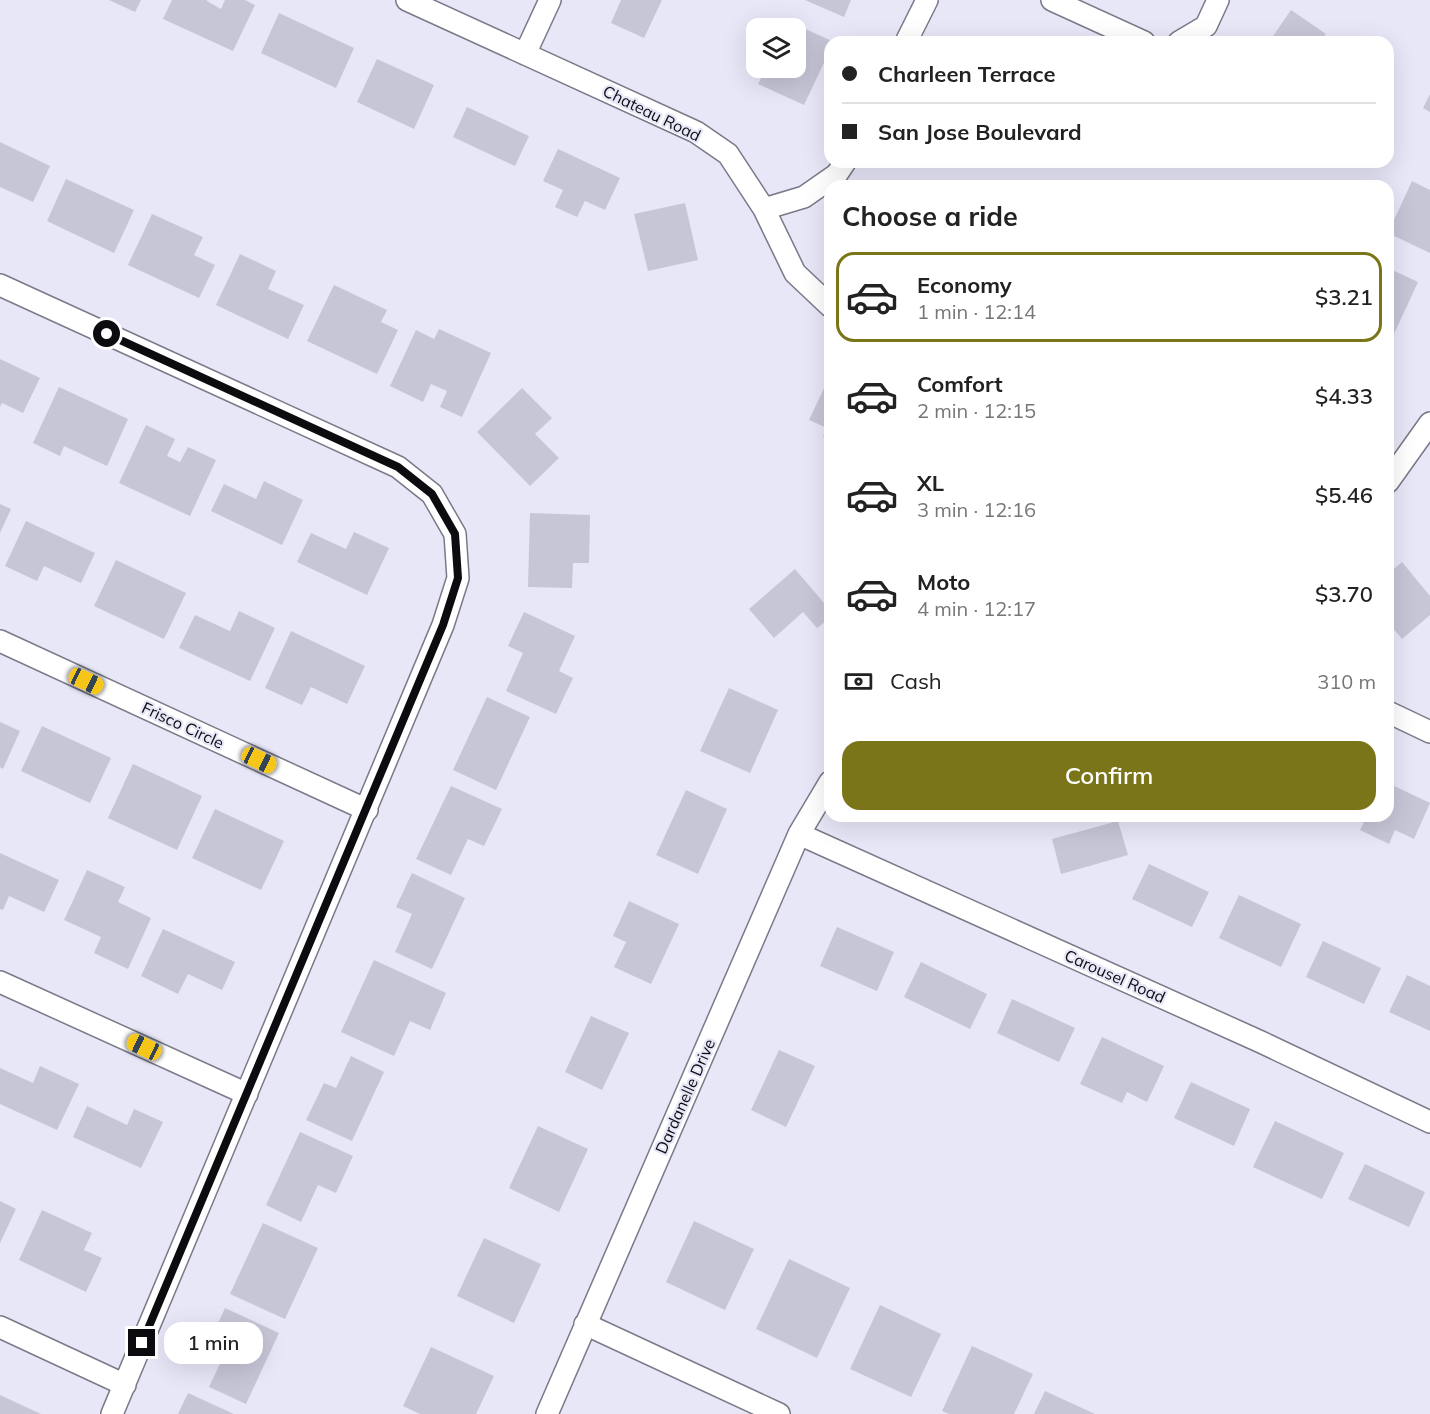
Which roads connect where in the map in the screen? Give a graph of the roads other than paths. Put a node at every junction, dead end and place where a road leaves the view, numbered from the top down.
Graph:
1 (407, 0) edge
2 (550, 0) edge
3 (927, 0) edge
4 (1052, 0) edge
5 (1218, 0) edge
6 (909, 36) edge
7 (1131, 36) edge
8 (1189, 36) edge
9 (525, 54) junction
10 (841, 168) edge
11 (828, 180) edge
12 (824, 183) edge
13 (764, 209) junction
14 (0, 285) edge
15 (824, 300) edge
16 (1430, 423) edge
17 (1394, 474) edge
18 (0, 641) edge
19 (1394, 715) edge
20 (1430, 732) edge
21 (824, 792) edge
22 (367, 810) junction
23 (799, 834) junction
24 (0, 982) edge
25 (247, 1094) junction
26 (1430, 1122) edge
27 (585, 1324) junction
28 (0, 1327) edge
29 (125, 1384) junction
30 (112, 1414) edge
31 (547, 1414) edge
32 (779, 1414) edge

1 - 9 street, Chateau Road
2 - 9 street
3 - 6 street
4 - 7 street
5 - 8 street
9 - 13 street, Chateau Road
10 - 11 street
12 - 13 street
13 - 15 street, Chateau Road
14 - 22 street
16 - 17 street
18 - 22 street, Frisco Circle
19 - 20 street
21 - 23 street, Dardanelle Drive
22 - 25 street
23 - 26 street, Carousel Road
23 - 27 street, Dardanelle Drive
24 - 25 street
25 - 29 street
27 - 31 street, Dardanelle Drive
27 - 32 street
28 - 29 street
29 - 30 street

